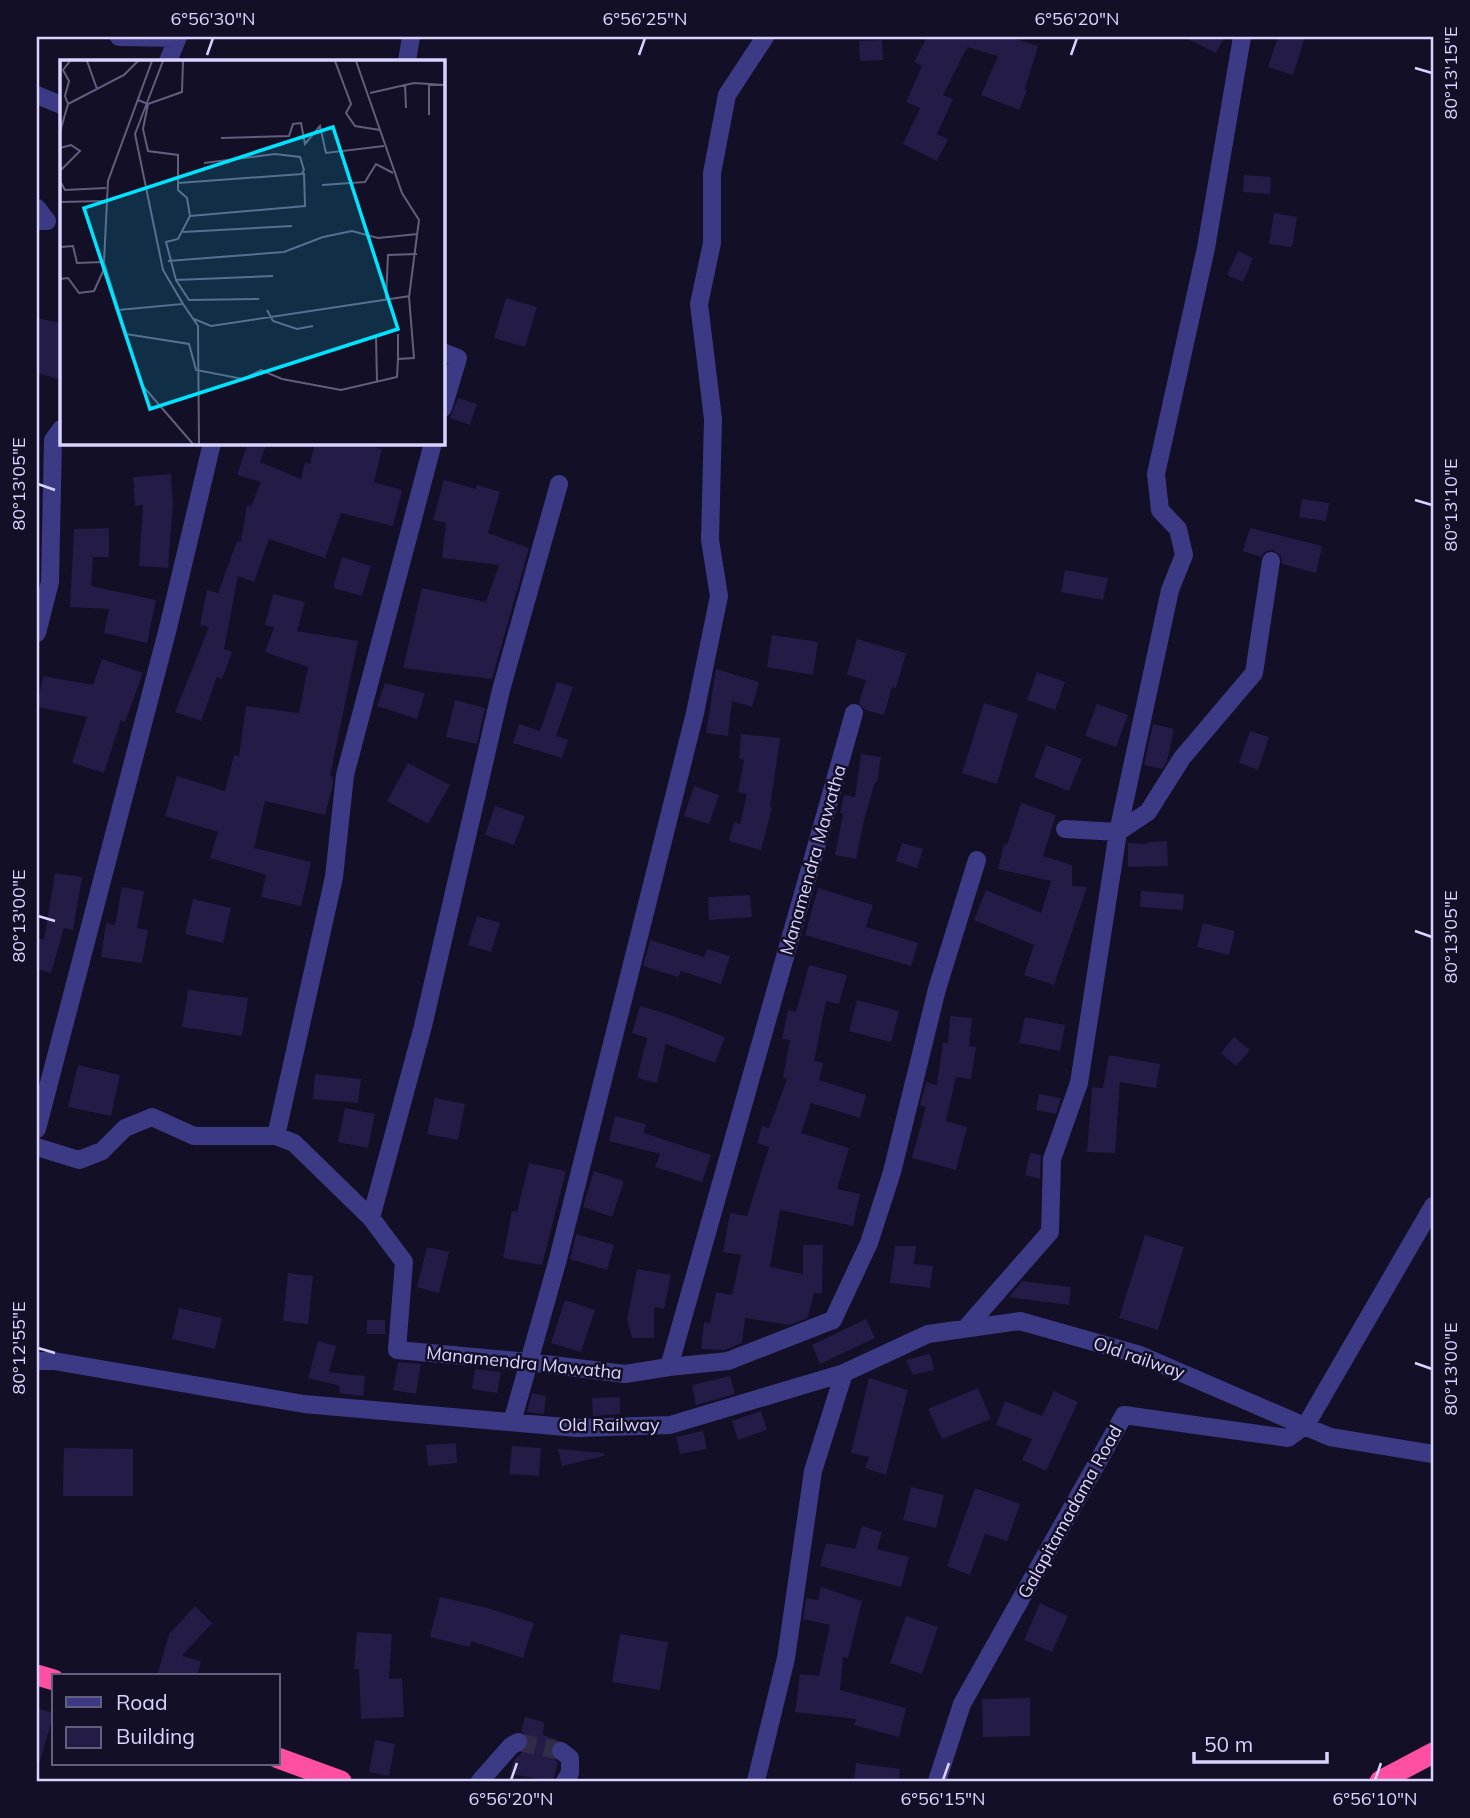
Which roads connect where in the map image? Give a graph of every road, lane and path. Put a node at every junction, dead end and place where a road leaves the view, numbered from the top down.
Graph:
1 (119, 37) edge
2 (411, 37) edge
3 (765, 37) edge
4 (1242, 37) edge
5 (177, 38) edge
6 (168, 60) edge
7 (407, 60) edge
8 (37, 95) edge
9 (60, 105) edge
10 (37, 208) edge
11 (37, 221) edge
12 (444, 352) edge
13 (444, 405) edge
14 (60, 430) edge
15 (212, 444) edge
16 (433, 444) edge
17 (559, 484) dead end
18 (1271, 561) dead end
19 (37, 632) edge
20 (855, 713) dead end
21 (1065, 829) dead end
22 (1118, 832) junction
23 (977, 860) dead end
24 (37, 1129) edge
25 (276, 1136) junction
26 (37, 1147) edge
27 (1433, 1206) edge
28 (371, 1218) junction
29 (965, 1329) junction
30 (37, 1361) edge
31 (529, 1362) junction
32 (669, 1367) junction
33 (844, 1373) junction
34 (512, 1422) junction
35 (1307, 1425) junction
36 (1433, 1454) edge
37 (518, 1742) dead end
38 (561, 1751) dead end
39 (1433, 1753) edge
40 (280, 1759) edge
41 (341, 1781) edge
42 (481, 1781) edge
43 (565, 1781) edge
44 (755, 1781) edge
45 (937, 1781) edge
46 (1380, 1781) edge

1 - 5 street
2 - 7 street
3 - 31 street
4 - 22 street
5 - 6 street
8 - 9 street
10 - 11 street
12 - 13 street
14 - 19 street
15 - 24 street
16 - 25 street
17 - 28 street
18 - 22 street
20 - 32 street, Manamendra Mawatha
21 - 22 street
22 - 29 street
23 - 32 street
25 - 26 street
25 - 28 street, Manamendra Mawatha
27 - 35 street
28 - 31 street, Manamendra Mawatha
29 - 33 street, Old railway
29 - 35 street, Old railway
30 - 34 street, Old Railway
31 - 32 street, Manamendra Mawatha
31 - 34 street
33 - 34 street, Old Railway
33 - 44 street
35 - 36 street, Old railway
35 - 45 street, Galapitamadama Road
37 - 42 street
38 - 43 street
39 - 46 highway
40 - 41 highway

